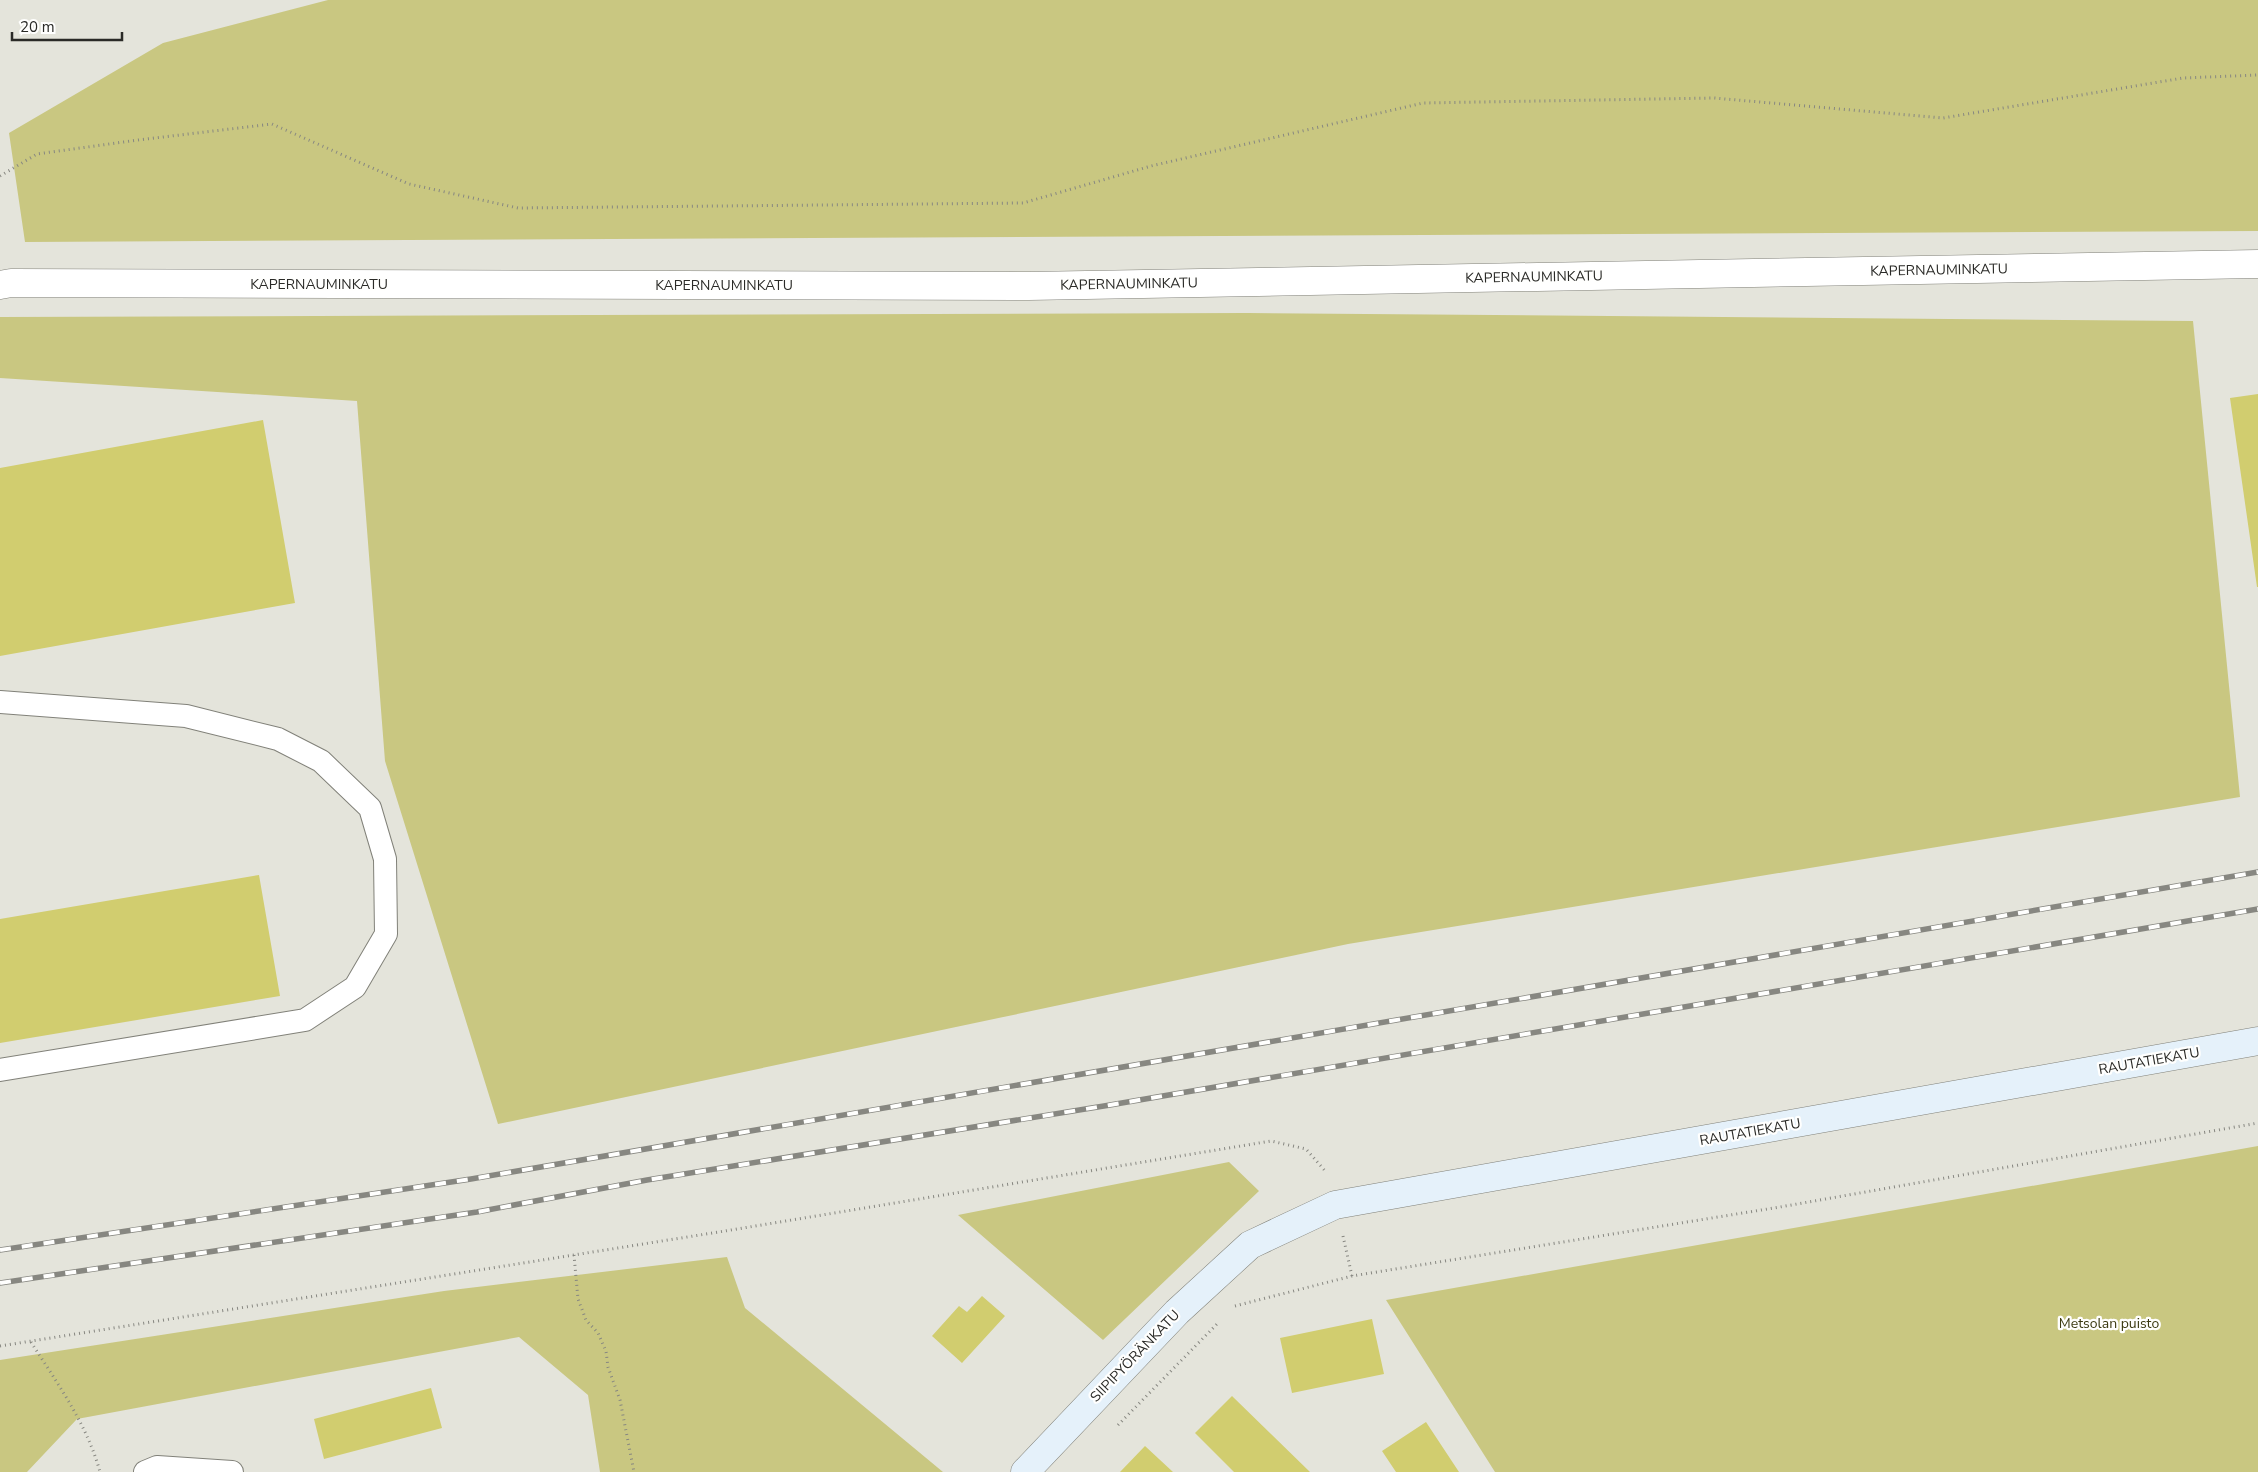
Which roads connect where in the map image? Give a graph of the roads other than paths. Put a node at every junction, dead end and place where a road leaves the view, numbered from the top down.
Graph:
1 (2258, 264) edge
2 (0, 285) edge
3 (0, 702) edge
4 (2258, 1042) edge
5 (0, 1070) edge
6 (1250, 1245) joint
7 (145, 1472) edge
8 (232, 1472) edge
9 (1025, 1472) edge

1 - 2 street, KAPERNAUMINKATU
3 - 5 lane
4 - 6 street, RAUTATIEKATU
6 - 9 street, SIIPIPYÖRÄNKATU
7 - 8 lane

